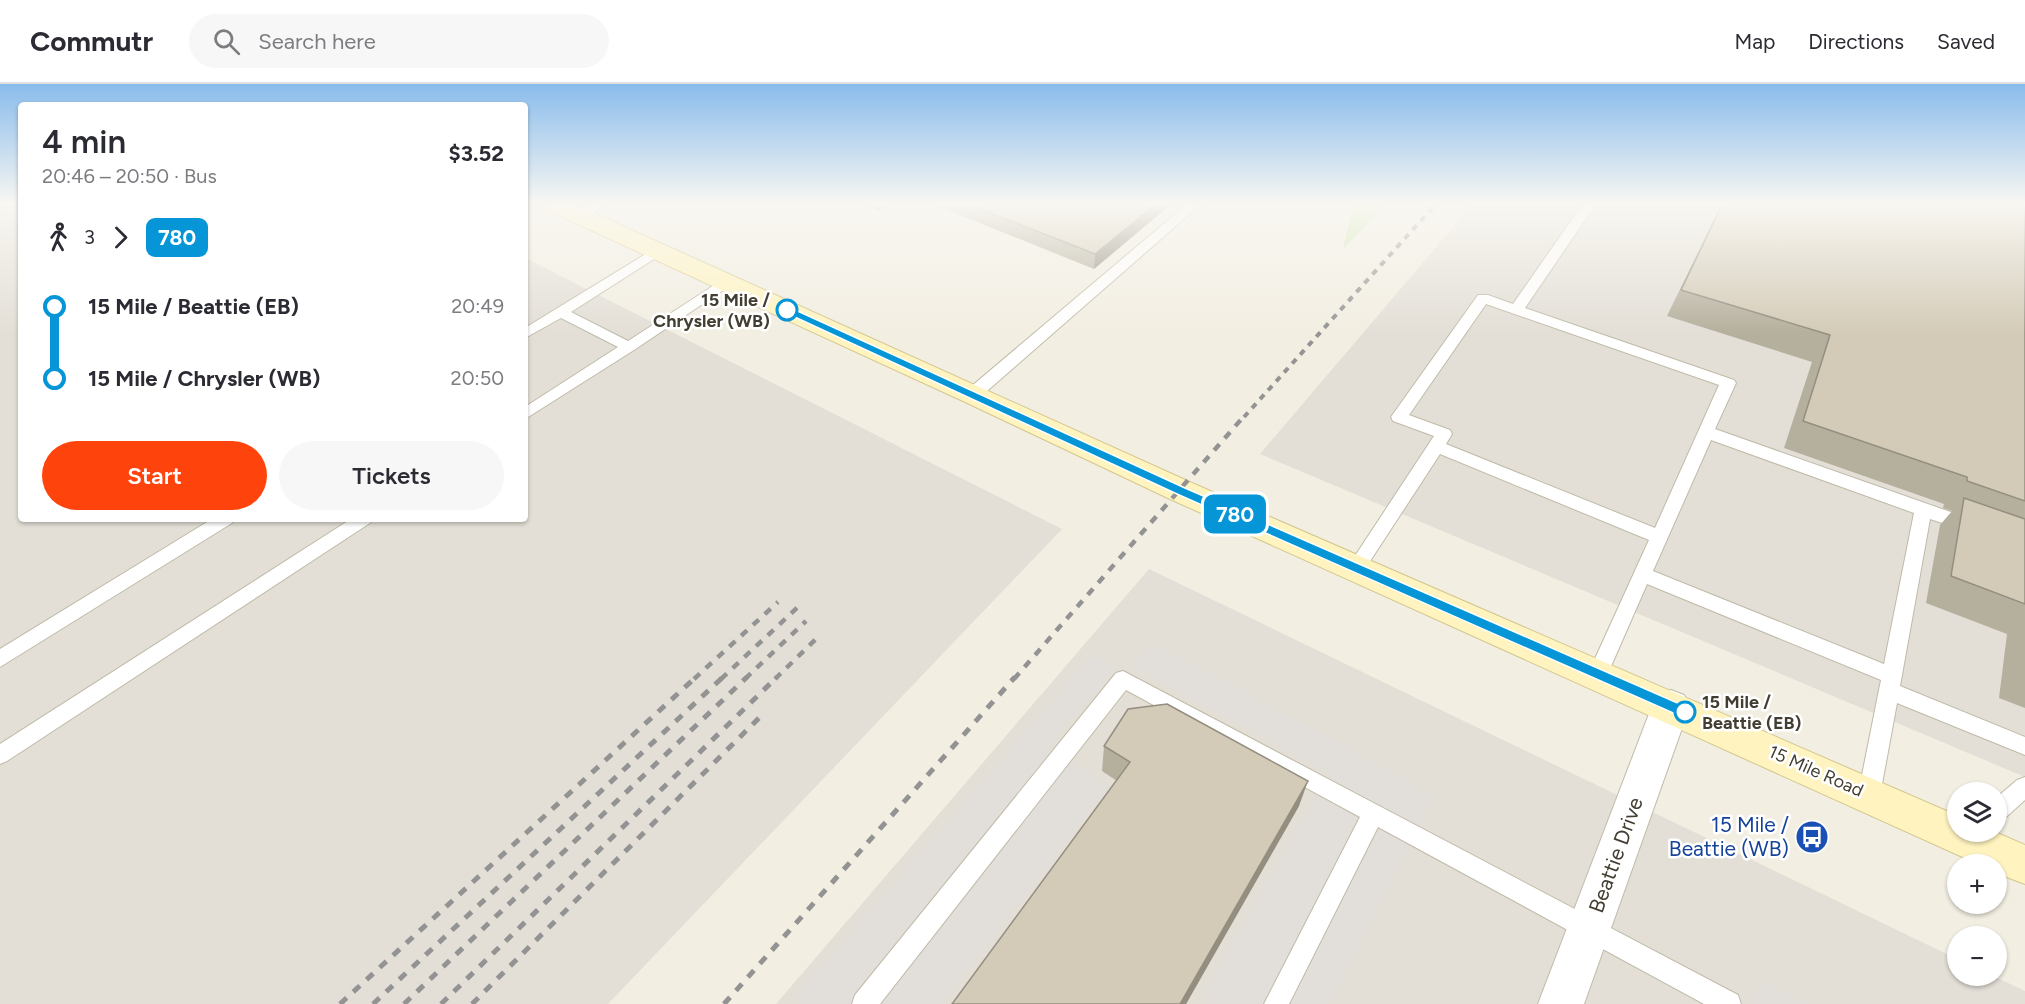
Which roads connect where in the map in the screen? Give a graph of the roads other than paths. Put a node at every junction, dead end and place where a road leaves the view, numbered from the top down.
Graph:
1 (652, 248) edge
2 (1145, 248) edge
3 (1559, 248) edge
4 (657, 251) junction
5 (727, 283) junction
6 (1515, 310) junction
7 (560, 312) junction
8 (528, 332) edge
9 (628, 347) junction
10 (973, 394) junction
11 (528, 412) edge
12 (1706, 432) junction
13 (1436, 446) junction
14 (1923, 510) junction
15 (221, 522) edge
16 (359, 522) edge
17 (1984, 531) edge
18 (1660, 537) junction
19 (1357, 567) junction
20 (1643, 575) junction
21 (0, 659) edge
22 (1598, 674) junction
23 (1891, 683) junction
24 (1671, 706) junction
25 (2025, 746) edge
26 (0, 755) edge
27 (2025, 787) edge
28 (1869, 795) junction
29 (2007, 803) edge
30 (1374, 813) junction
31 (1947, 825) edge
32 (1985, 842) edge
33 (2025, 865) edge
34 (1589, 928) junction
35 (864, 1004) edge
36 (1276, 1004) edge
37 (1561, 1004) edge
38 (1729, 1004) edge

1 - 4 main road, 15 Mile Road
2 - 10 lane
3 - 6 lane
4 - 5 main road, 15 Mile Road
4 - 7 lane
5 - 9 lane
5 - 10 main road, 15 Mile Road
6 - 12 lane
6 - 13 lane
7 - 8 lane
7 - 9 lane
9 - 11 lane
10 - 19 main road, 15 Mile Road
12 - 14 lane
12 - 18 lane
13 - 18 lane
13 - 19 lane
14 - 17 lane
14 - 23 lane
15 - 21 lane
16 - 26 lane
18 - 20 lane
19 - 22 main road, 15 Mile Road
20 - 22 lane
20 - 23 lane
22 - 24 main road, 15 Mile Road
23 - 25 lane
23 - 28 lane
24 - 28 main road, 15 Mile Road
24 - 34 street, Beattie Drive
27 - 29 lane
28 - 31 main road, 15 Mile Road
30 - 34 lane
30 - 35 lane
30 - 36 lane
32 - 33 main road, 15 Mile Road
34 - 37 street, Beattie Drive
34 - 38 lane

